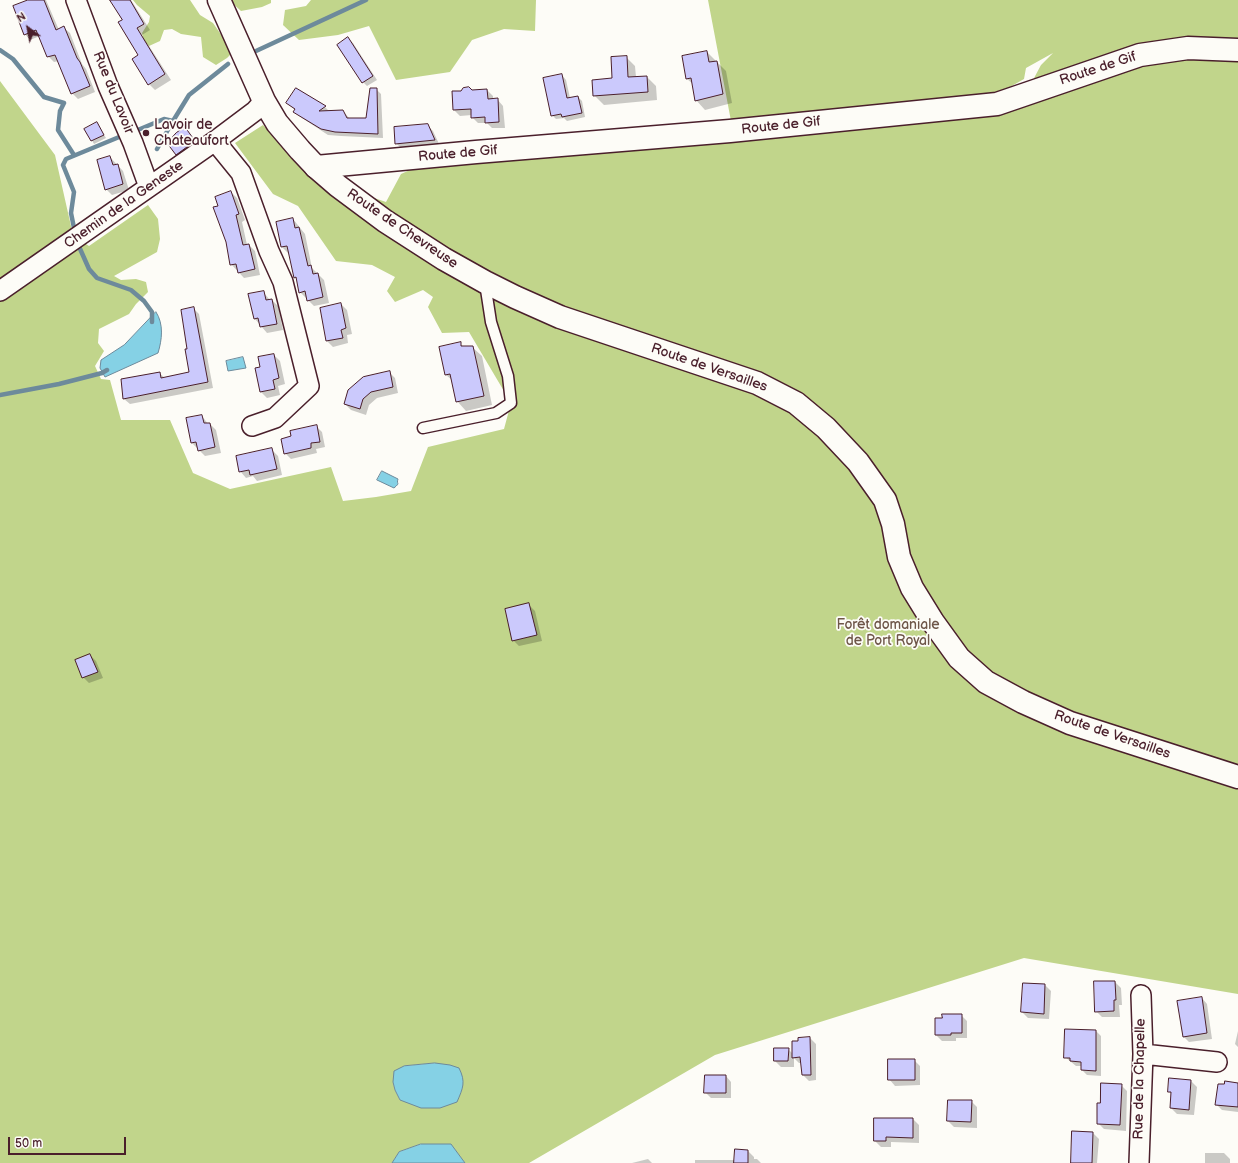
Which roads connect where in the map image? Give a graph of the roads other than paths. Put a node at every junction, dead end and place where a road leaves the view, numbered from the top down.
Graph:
1 (76, 0) edge
2 (219, 0) edge
3 (1238, 50) edge
4 (264, 101) junction
5 (215, 141) junction
6 (316, 167) junction
7 (148, 187) junction
8 (485, 282) junction
9 (0, 291) edge
10 (560, 317) joint
11 (252, 426) dead end
12 (423, 428) dead end
13 (1238, 777) edge
14 (1141, 995) dead end
15 (1143, 1054) junction
16 (1217, 1062) dead end
17 (1139, 1163) edge

1 - 7 street, Rue du Lavoir
2 - 4 main road, Route de Chevreuse
3 - 6 main road, Route de Gif
4 - 5 street, Chemin de la Geneste
4 - 6 main road, Route de Chevreuse
5 - 7 street, Chemin de la Geneste
5 - 11 street
6 - 8 main road, Route de Chevreuse
7 - 9 street, Chemin de la Geneste
8 - 10 main road, Route de Chevreuse
8 - 12 lane
10 - 13 main road, Route de Versailles
14 - 15 street, Rue de la Chapelle
15 - 16 street
15 - 17 street, Rue de la Chapelle

